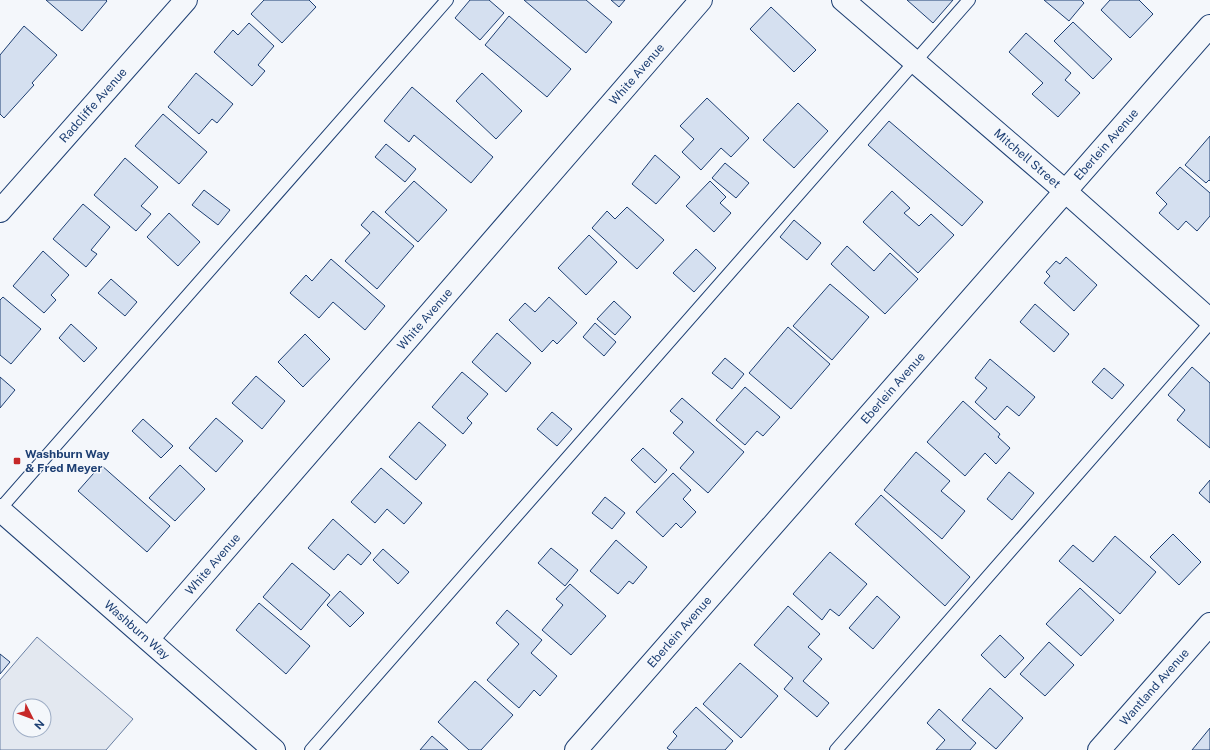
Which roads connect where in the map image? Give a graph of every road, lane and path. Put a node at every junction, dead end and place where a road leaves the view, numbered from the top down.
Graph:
1 (186, 0) edge
2 (447, 0) edge
3 (701, 0) edge
4 (843, 0) edge
5 (969, 0) edge
6 (1210, 26) edge
7 (915, 61) junction
8 (1065, 191) junction
9 (0, 212) edge
10 (1210, 320) edge
11 (1210, 323) edge
12 (0, 510) edge
13 (1210, 624) edge
14 (148, 639) junction
15 (274, 750) edge
16 (311, 750) edge
17 (576, 750) edge
18 (836, 750) edge
19 (1099, 750) edge

1 - 9 street, Radcliffe Avenue
2 - 12 lane
3 - 14 street, White Avenue
4 - 7 street, Mitchell Street
5 - 7 lane
6 - 8 street, Eberlein Avenue
7 - 8 street, Mitchell Street
7 - 16 lane
8 - 10 street, Mitchell Street
8 - 17 street, Eberlein Avenue
11 - 18 lane
12 - 14 street, Washburn Way
13 - 19 street, Wantland Avenue
14 - 15 street, Washburn Way

